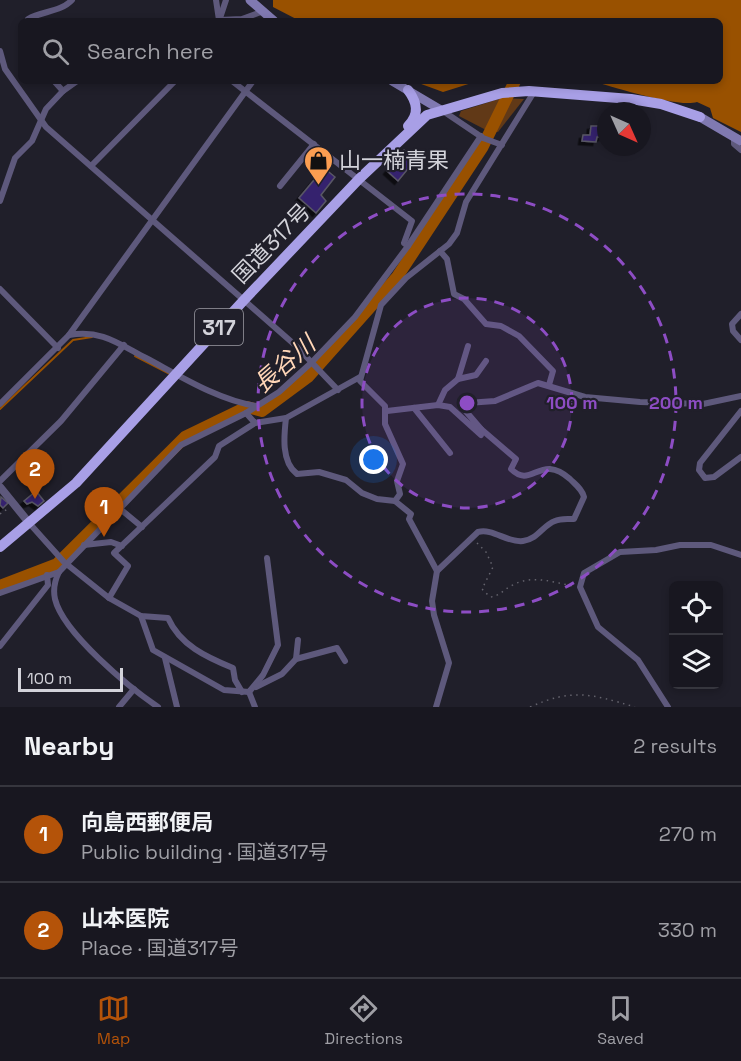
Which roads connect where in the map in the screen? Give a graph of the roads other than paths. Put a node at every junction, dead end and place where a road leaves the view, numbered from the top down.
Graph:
1 (72, 0) edge
2 (216, 0) edge
3 (226, 0) edge
4 (250, 0) edge
5 (261, 12) junction
6 (30, 18) edge
7 (219, 18) edge
8 (220, 18) edge
9 (246, 18) edge
10 (270, 18) edge
11 (0, 51) edge
12 (57, 84) edge
13 (73, 84) edge
14 (172, 84) edge
15 (236, 84) edge
16 (251, 84) edge
17 (397, 84) edge
18 (408, 90) junction
19 (63, 91) junction
20 (246, 92) junction
21 (531, 92) junction
22 (441, 110) junction
23 (700, 117) joint
24 (41, 120) junction
25 (482, 137) junction
26 (737, 139) edge
27 (314, 144) junction
28 (500, 144) junction
29 (741, 150) edge
30 (91, 166) junction
31 (359, 179) junction
32 (280, 186) dead end
33 (0, 201) edge
34 (152, 220) junction
35 (408, 246) junction
36 (440, 251) junction
37 (0, 289) edge
38 (244, 300) junction
39 (741, 314) edge
40 (69, 334) junction
41 (741, 340) edge
42 (124, 345) junction
43 (468, 346) dead end
44 (58, 348) junction
45 (486, 361) dead end
46 (313, 364) junction
47 (177, 373) junction
48 (360, 377) junction
49 (458, 379) junction
50 (549, 385) junction
51 (338, 390) junction
52 (741, 396) edge
53 (0, 404) edge
54 (438, 405) junction
55 (257, 406) junction
56 (414, 408) junction
57 (387, 411) junction
58 (741, 411) edge
59 (246, 413) junction
60 (286, 418) junction
61 (255, 423) junction
62 (481, 429) junction
63 (450, 453) dead end
64 (741, 457) edge
65 (0, 481) edge
66 (0, 487) edge
67 (395, 501) junction
68 (119, 508) junction
69 (30, 524) junction
70 (142, 527) junction
71 (84, 545) junction
72 (122, 546) junction
73 (0, 547) edge
74 (741, 555) edge
75 (267, 558) dead end
76 (66, 564) junction
77 (437, 571) junction
78 (59, 572) junction
79 (46, 575) junction
80 (0, 593) edge
81 (109, 598) junction
82 (141, 616) junction
83 (298, 640) dead end
84 (0, 646) edge
85 (165, 658) junction
86 (296, 659) junction
87 (345, 661) dead end
88 (134, 689) junction
89 (248, 691) junction
90 (118, 707) edge
91 (158, 707) edge
92 (177, 707) edge
93 (255, 707) edge
94 (436, 707) edge
95 (668, 707) edge

1 - 6 street
2 - 7 street
3 - 8 street
4 - 5 main road
5 - 9 street
5 - 10 main road
11 - 24 street
12 - 19 street
13 - 19 street
14 - 30 street
15 - 20 street
16 - 20 street
17 - 18 main road
18 - 22 main road
18 - 31 highway
19 - 24 street
20 - 27 street
20 - 34 street
21 - 22 highway, 国道317号 / 317
21 - 23 highway, 国道317号 / 317
21 - 28 street
22 - 25 street
22 - 31 highway, 国道317号 / 317
23 - 26 main road
24 - 30 street
24 - 33 street
25 - 28 street
25 - 35 street
26 - 29 street
27 - 31 street
27 - 32 street
28 - 36 street
30 - 34 street
31 - 35 street
31 - 38 highway, 国道317号 / 317
34 - 38 street
34 - 40 street
35 - 46 street
36 - 48 street
36 - 50 street
37 - 44 street
38 - 46 street
38 - 47 highway, 国道317号 / 317
39 - 41 street
40 - 42 street
40 - 44 street
42 - 47 street
42 - 65 street
43 - 49 street
44 - 53 street
45 - 49 street
46 - 51 street
46 - 55 street
47 - 55 street
47 - 69 highway, 国道317号 / 317
48 - 51 street
48 - 57 street
49 - 54 street
50 - 52 street
50 - 62 street
51 - 60 street
54 - 56 street
54 - 62 street
55 - 59 street
56 - 57 street
56 - 63 street
57 - 67 street
58 - 64 street
59 - 61 street
59 - 68 street
60 - 61 street
60 - 67 street
61 - 70 street
62 - 77 street
66 - 69 street
67 - 77 street
68 - 70 street
68 - 71 street
69 - 73 highway, 国道317号 / 317
69 - 76 street
70 - 72 street
71 - 72 street
71 - 76 street
72 - 81 street
74 - 95 street
75 - 89 street
76 - 78 street
76 - 81 street
77 - 94 street
78 - 79 street
78 - 88 street
79 - 80 street
79 - 84 street
81 - 82 street
82 - 85 street
82 - 89 street
83 - 86 street
85 - 89 street
85 - 92 street
86 - 87 street
86 - 89 street
88 - 90 street
88 - 91 street
89 - 93 street

